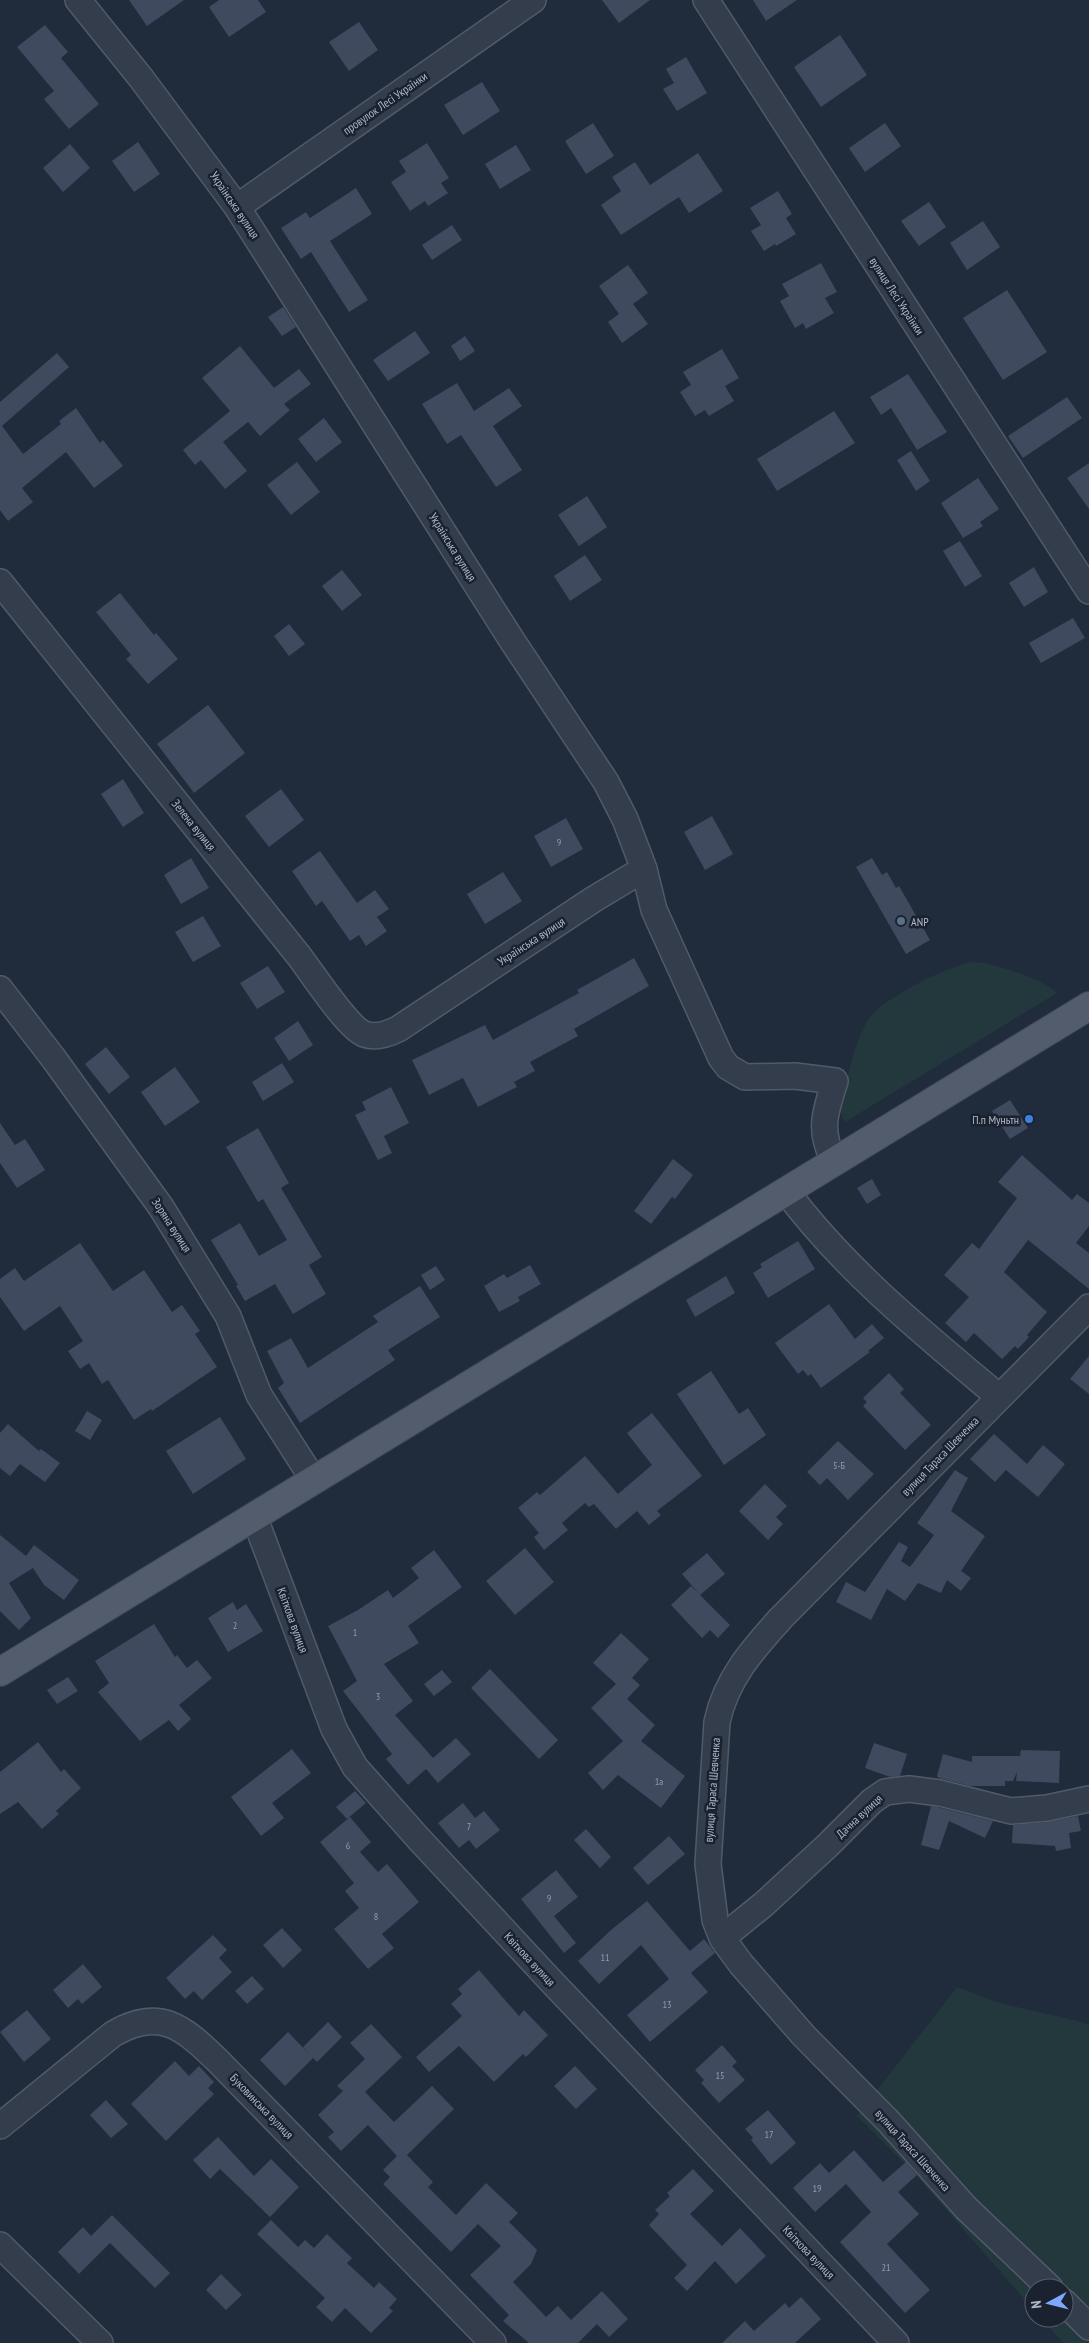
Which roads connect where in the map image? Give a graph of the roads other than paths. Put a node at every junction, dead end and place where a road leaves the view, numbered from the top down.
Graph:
1 (78, 0) edge
2 (533, 0) edge
3 (706, 0) edge
4 (238, 207) junction
5 (0, 582) edge
6 (1089, 591) edge
7 (644, 869) junction
8 (0, 989) edge
9 (1089, 1006) edge
10 (403, 1026) joint
11 (834, 1161) junction
12 (786, 1191) junction
13 (1089, 1307) edge
14 (998, 1396) junction
15 (313, 1479) junction
16 (254, 1516) junction
17 (0, 1672) edge
18 (1089, 1799) edge
19 (722, 1938) junction
20 (0, 2126) edge
21 (0, 2245) edge
22 (1040, 2278) edge
23 (1074, 2312) edge
24 (1089, 2327) edge
25 (1089, 2333) edge
26 (100, 2343) edge
27 (493, 2343) edge
28 (896, 2343) edge
29 (1084, 2343) edge

1 - 4 street, Українська вулиця
2 - 4 street, провулок Лесі Українки
3 - 6 street, вулиця Лесі Українки
4 - 7 street, Українська вулиця
5 - 10 street, Зелена вулиця
7 - 10 street, Українська вулиця
7 - 11 street
8 - 15 street, Зоряна вулиця
9 - 11 main road
11 - 12 main road
12 - 14 street
12 - 15 main road
13 - 14 street, вулиця Тараса Шевченка
14 - 19 street, вулиця Тараса Шевченка
15 - 16 main road
16 - 17 main road
16 - 28 street, Квіткова вулиця
18 - 19 street, Дачна вулиця
19 - 22 street, вулиця Тараса Шевченка
20 - 27 street, Буковинська вулиця
21 - 26 street
23 - 24 street
25 - 29 street

